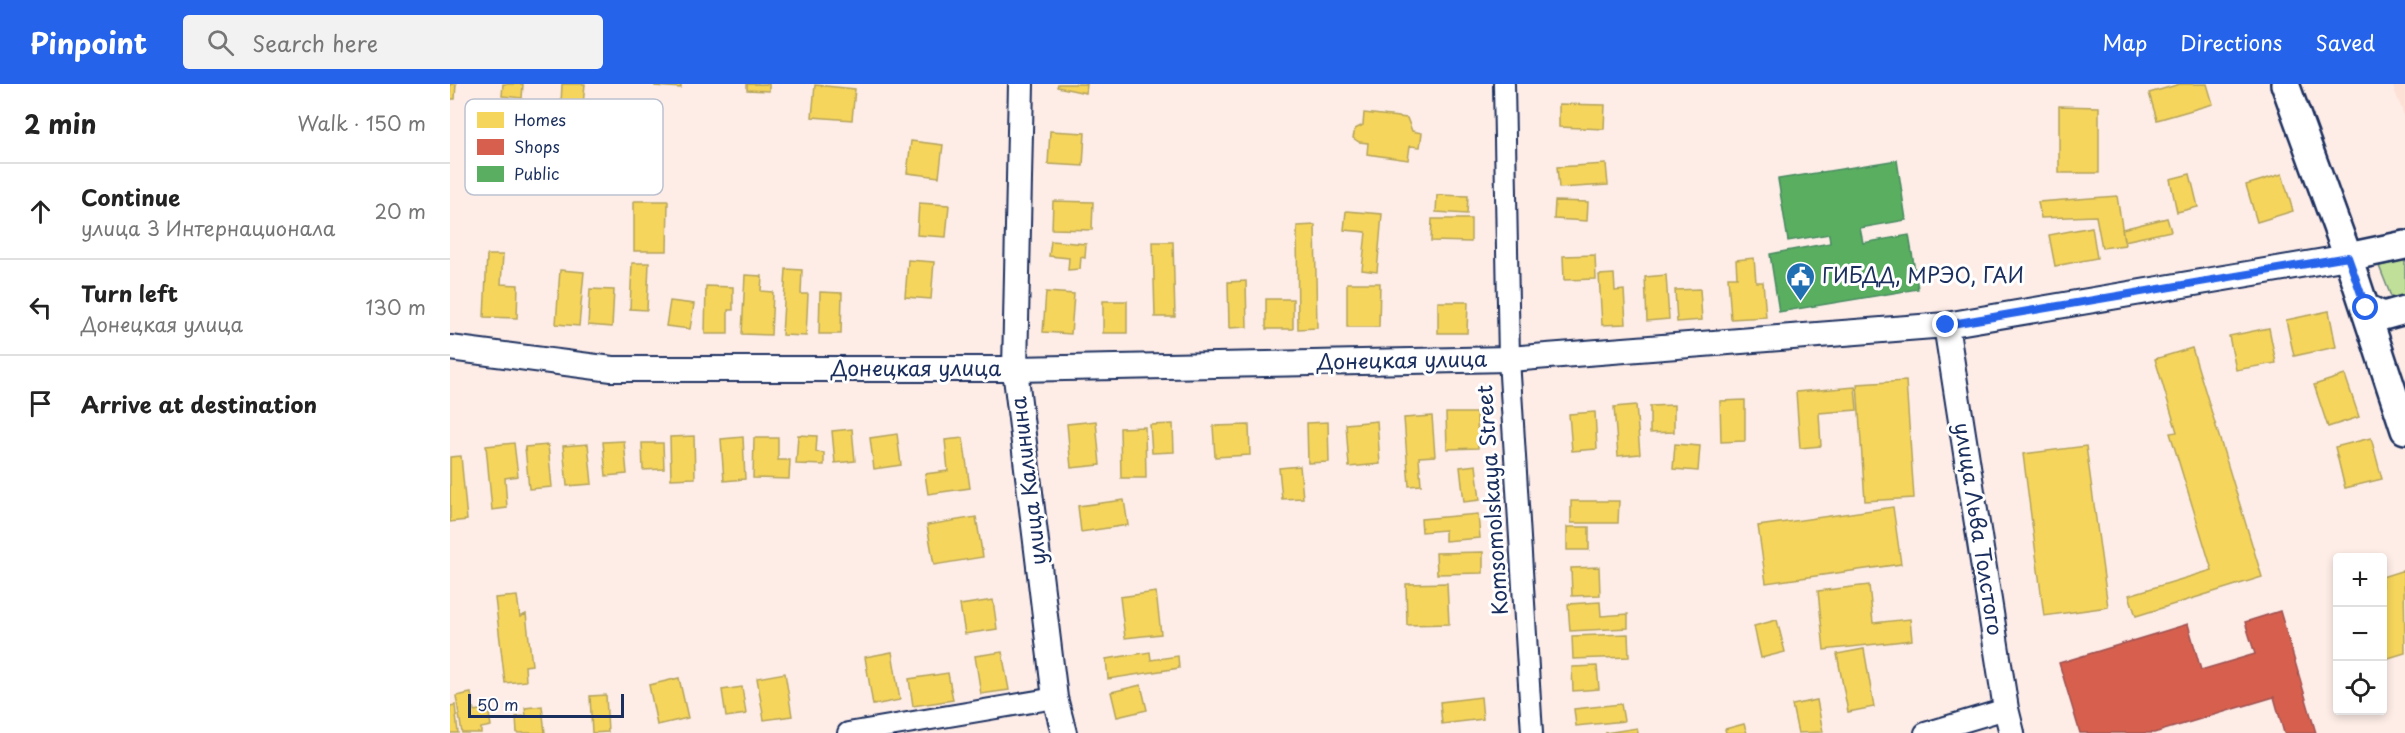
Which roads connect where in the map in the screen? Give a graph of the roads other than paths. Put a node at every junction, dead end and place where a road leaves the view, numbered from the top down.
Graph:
1 (1020, 84) edge
2 (1504, 84) edge
3 (2285, 84) edge
4 (2405, 245) edge
5 (2348, 257) junction
6 (2366, 308) junction
7 (2405, 310) edge
8 (1946, 325) junction
9 (450, 348) edge
10 (1509, 359) junction
11 (1015, 369) junction
12 (2405, 430) edge
13 (1055, 698) junction
14 (2006, 709) junction
15 (848, 733) edge
16 (1064, 733) edge
17 (1532, 733) edge
18 (1925, 733) edge
19 (2012, 733) edge

1 - 11 street, улица Калинина
2 - 10 street, Komsomolskaya Street
3 - 5 main road
4 - 5 main road
5 - 6 main road
5 - 8 street, Донецкая улица
6 - 7 main road
6 - 12 main road
8 - 10 street, Донецкая улица
8 - 14 street, улица Льва Толстого
9 - 11 street, Донецкая улица
10 - 11 street, Донецкая улица
10 - 17 street, Komsomolskaya Street
11 - 13 street, улица Калинина
13 - 15 street
13 - 16 street, улица Калинина
14 - 18 street
14 - 19 street, улица Льва Толстого

